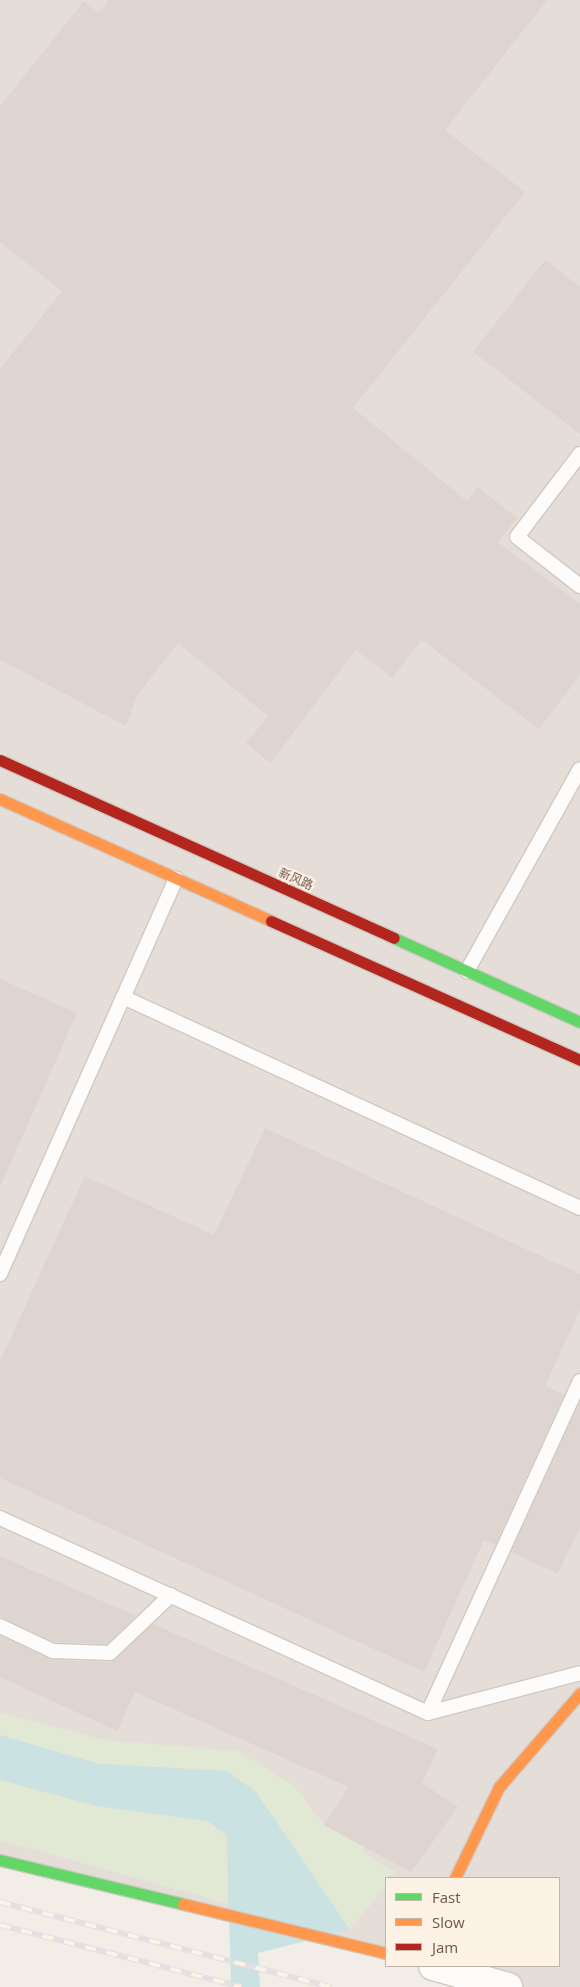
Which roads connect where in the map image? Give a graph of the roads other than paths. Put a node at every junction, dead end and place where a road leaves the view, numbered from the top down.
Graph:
1 (580, 454) edge
2 (580, 586) edge
3 (0, 760) edge
4 (580, 769) edge
5 (0, 799) edge
6 (176, 878) junction
7 (467, 971) junction
8 (124, 997) junction
9 (580, 1022) edge
10 (580, 1060) edge
11 (580, 1208) edge
12 (0, 1274) edge
13 (580, 1381) edge
14 (0, 1518) edge
15 (171, 1595) junction
16 (0, 1626) edge
17 (580, 1673) edge
18 (580, 1693) edge
19 (428, 1713) junction
20 (0, 1860) edge
21 (455, 1877) edge
22 (385, 1953) edge
23 (436, 1967) edge
24 (508, 1987) edge

1 - 2 lane
3 - 7 main road, 新风路
4 - 7 lane
5 - 6 main road
6 - 8 lane
6 - 10 main road
7 - 9 main road, 新风路
8 - 11 lane
8 - 12 lane
13 - 19 lane
14 - 15 lane
15 - 16 lane
15 - 19 lane
17 - 19 lane
18 - 21 main road
20 - 22 main road
23 - 24 street

